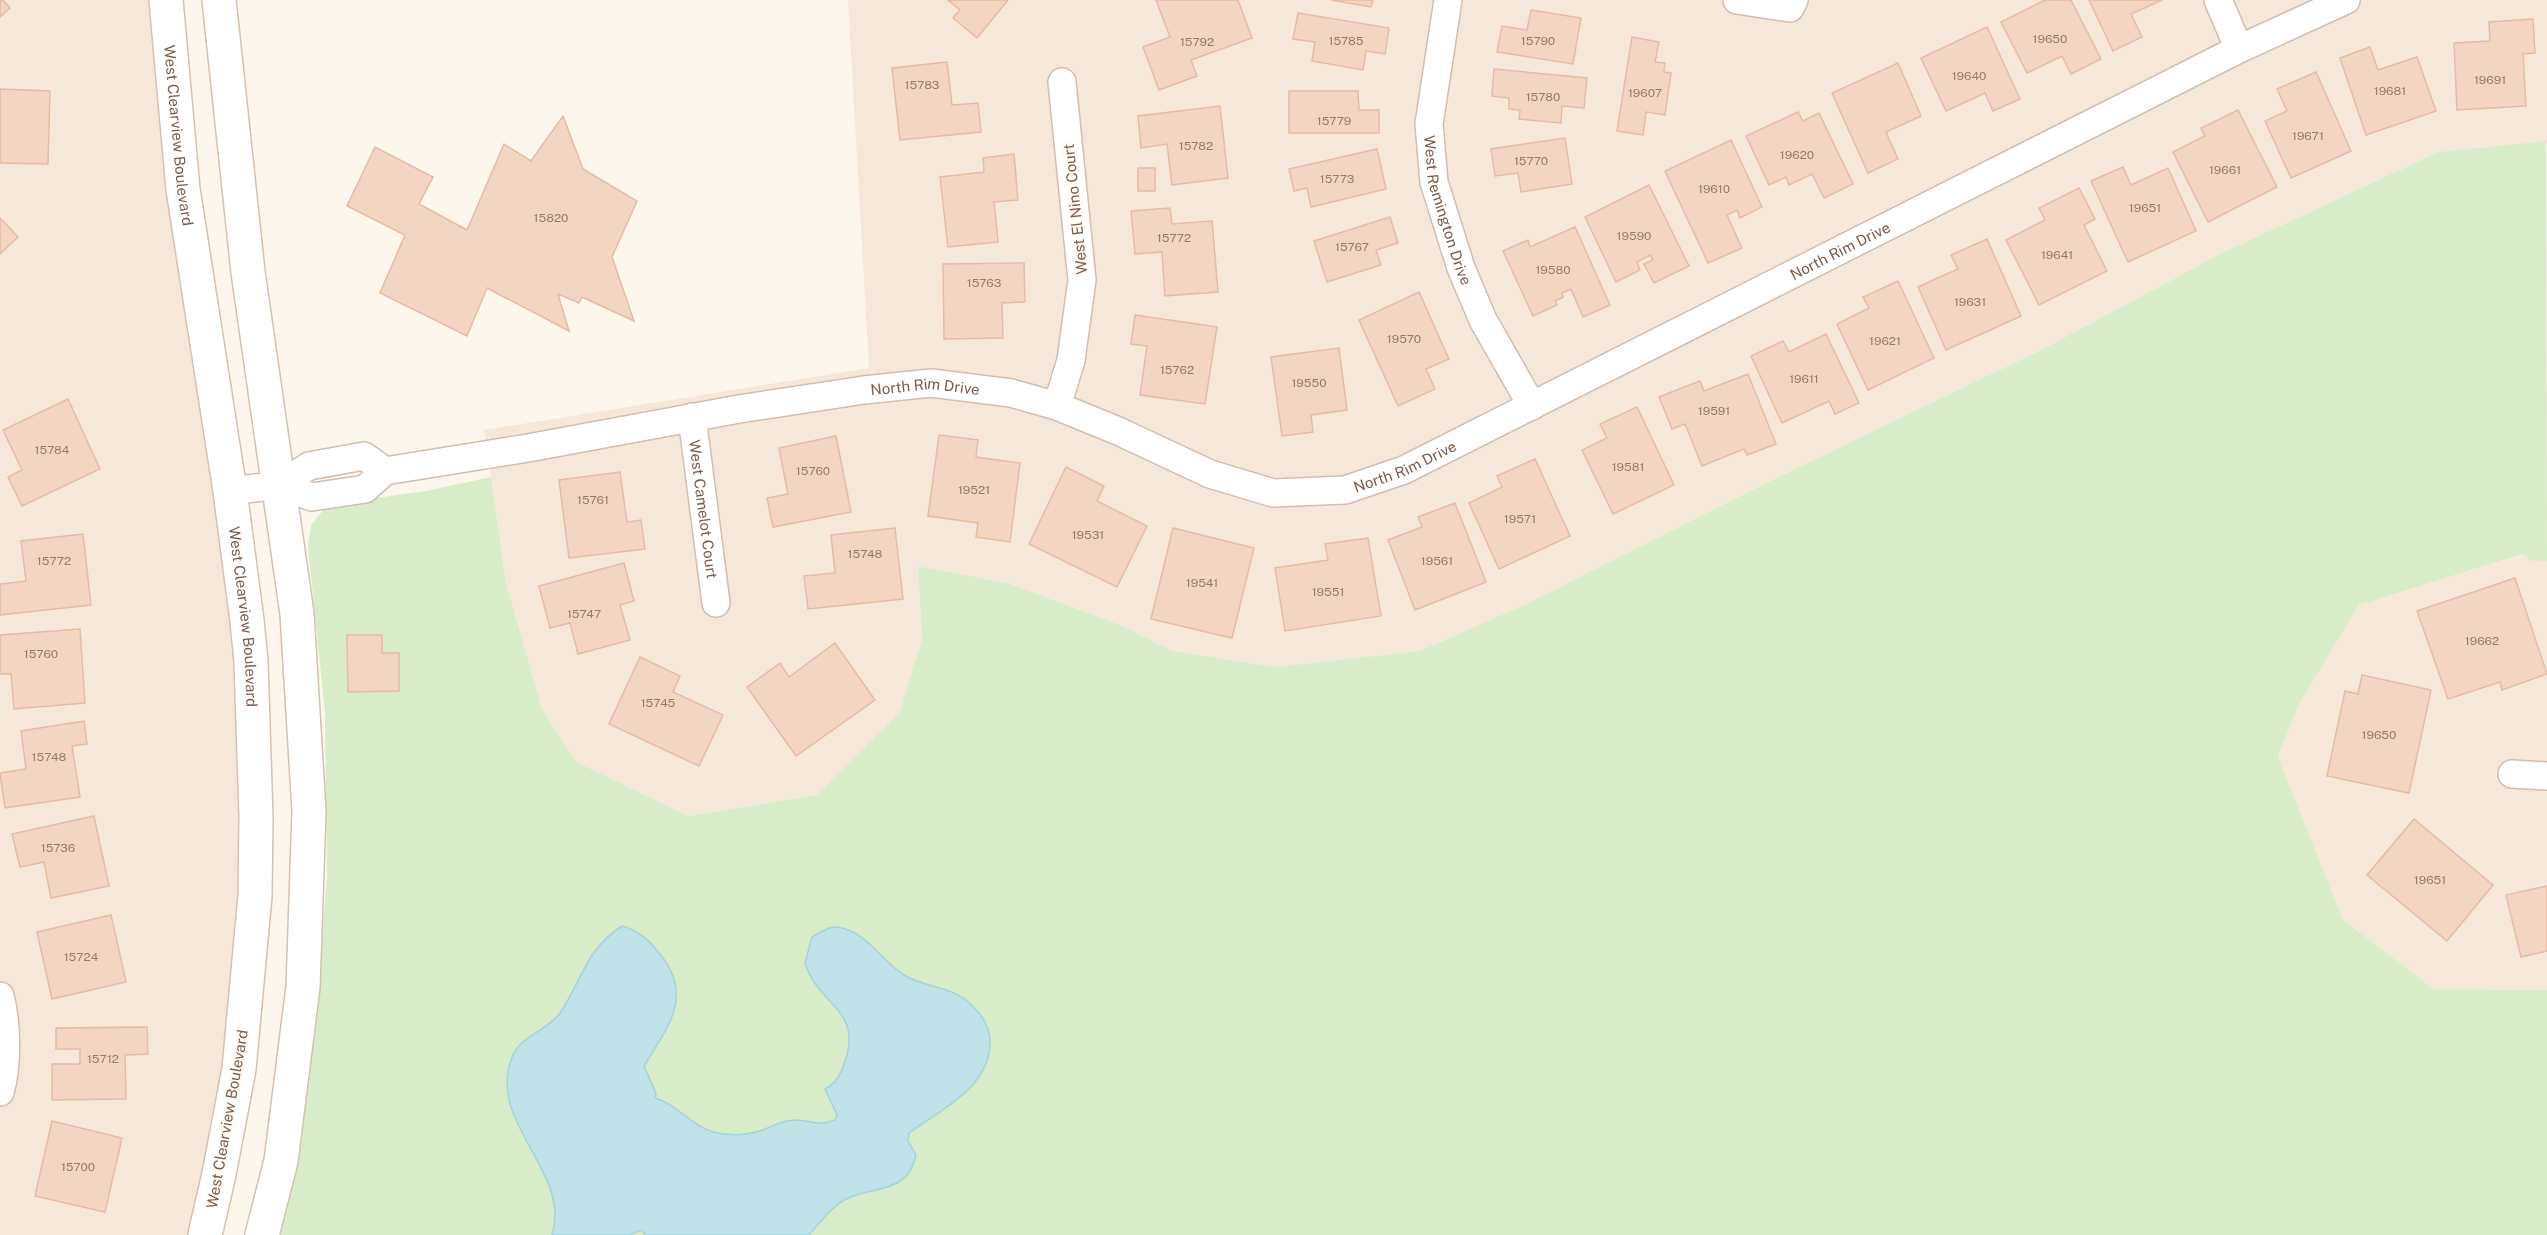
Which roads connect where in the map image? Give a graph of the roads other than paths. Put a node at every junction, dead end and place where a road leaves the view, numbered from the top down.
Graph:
1 (166, 0) edge
2 (219, 0) edge
3 (1448, 0) edge
4 (1737, 0) edge
5 (2218, 0) edge
6 (2346, 0) edge
7 (1792, 4) edge
8 (2239, 49) junction
9 (1062, 82) dead end
10 (1057, 406) junction
11 (1532, 406) junction
12 (692, 417) junction
13 (280, 485) junction
14 (230, 491) junction
15 (716, 603) dead end
16 (2512, 774) dead end
17 (2547, 776) edge
18 (0, 996) edge
19 (0, 1092) edge
20 (205, 1235) edge
21 (262, 1235) edge

1 - 14 street, West Clearview Boulevard
2 - 13 street
3 - 11 street, West Remington Drive
4 - 7 street
5 - 8 street
6 - 8 street, North Rim Drive
8 - 11 street, North Rim Drive
9 - 10 street, West El Nino Court
10 - 11 street, North Rim Drive
10 - 12 street, North Rim Drive
12 - 13 street, North Rim Drive
12 - 15 street, West Camelot Court
13 - 14 street, North Rim Drive
13 - 21 street
14 - 20 street, West Clearview Boulevard
16 - 17 street
18 - 19 street

